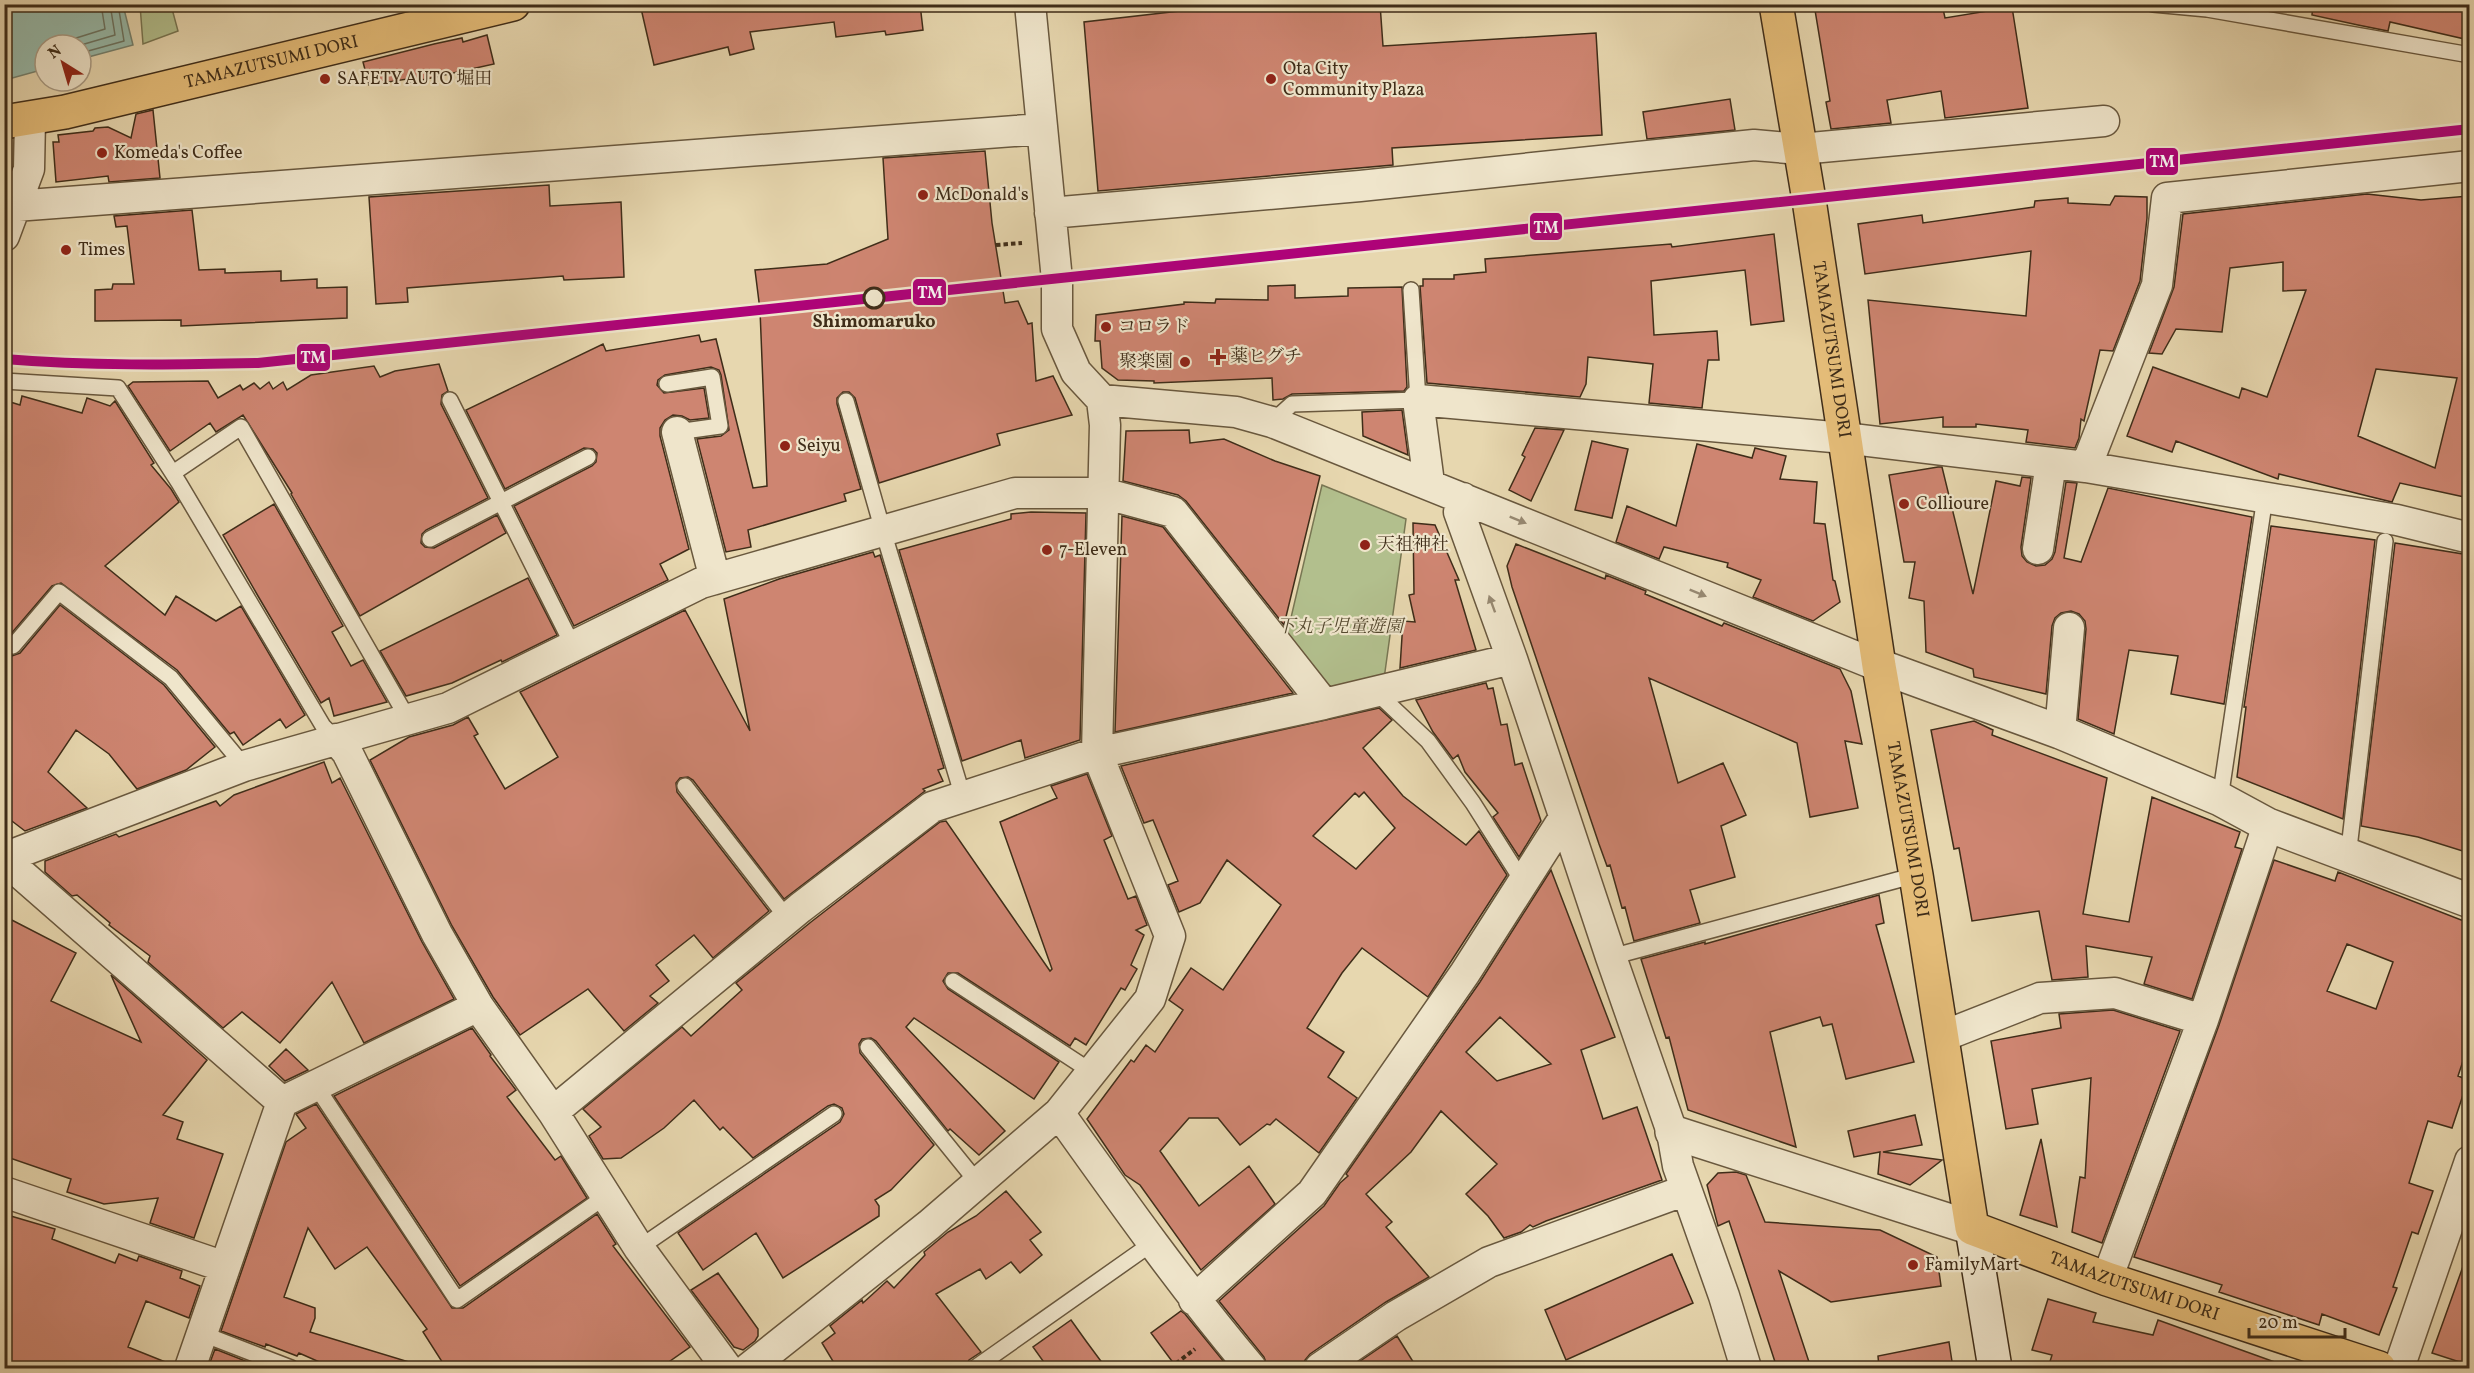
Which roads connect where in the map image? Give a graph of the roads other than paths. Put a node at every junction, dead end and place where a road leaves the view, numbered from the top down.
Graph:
1 (1030, 4) edge
2 (1776, 4) edge
3 (2152, 4) edge
4 (509, 5) edge
5 (2469, 55) edge
6 (17, 120) edge
7 (2104, 121) dead end
8 (1041, 129) junction
9 (1800, 149) junction
10 (2469, 166) edge
11 (15, 206) junction
12 (1050, 213) junction
13 (4, 236) edge
14 (1411, 290) dead end
15 (4, 381) edge
16 (667, 384) dead end
17 (450, 400) dead end
18 (1102, 400) junction
19 (1418, 400) junction
20 (846, 401) dead end
21 (1272, 422) junction
22 (676, 432) joint
23 (1844, 438) junction
24 (588, 457) dead end
25 (2051, 463) junction
26 (2086, 467) junction
27 (173, 473) junction
28 (1429, 483) junction
29 (1102, 492) junction
30 (2265, 497) junction
31 (1463, 498) junction
32 (501, 501) junction
33 (2391, 530) junction
34 (883, 531) junction
35 (2469, 538) edge
36 (430, 539) dead end
37 (2038, 549) dead end
38 (715, 579) junction
39 (2069, 628) dead end
40 (13, 646) dead end
41 (573, 646) junction
42 (1512, 659) junction
43 (1879, 666) junction
44 (1375, 691) junction
45 (1324, 704) junction
46 (408, 719) junction
47 (2060, 732) junction
48 (336, 739) junction
49 (1097, 753) junction
50 (244, 766) junction
51 (685, 786) dead end
52 (963, 797) junction
53 (2220, 799) junction
54 (1564, 818) junction
55 (2268, 825) junction
56 (2349, 856) junction
57 (4, 859) edge
58 (1916, 875) junction
59 (1523, 882) junction
60 (2469, 901) edge
61 (787, 918) junction
62 (1611, 957) junction
63 (952, 981) dead end
64 (478, 1006) junction
65 (2204, 1020) junction
66 (1941, 1037) junction
67 (868, 1047) dead end
68 (1092, 1072) junction
69 (316, 1086) junction
70 (282, 1102) junction
71 (553, 1112) junction
72 (1059, 1113) junction
73 (834, 1114) dead end
74 (1672, 1132) junction
75 (2469, 1161) edge
76 (978, 1183) junction
77 (1686, 1190) junction
78 (4, 1192) edge
79 (606, 1196) junction
80 (1972, 1228) junction
81 (1151, 1244) junction
82 (639, 1248) junction
83 (225, 1267) junction
84 (2107, 1279) junction
85 (1194, 1300) junction
86 (203, 1334) junction
87 (190, 1368) edge
88 (291, 1368) edge
89 (727, 1368) edge
90 (749, 1368) edge
91 (975, 1368) edge
92 (1251, 1368) edge
93 (1320, 1368) edge
94 (1746, 1368) edge
95 (1995, 1368) edge
96 (2379, 1368) edge
97 (2398, 1368) edge

1 - 8 street
2 - 9 main road, TAMAZUTSUMI DORI
3 - 5 lane
4 - 6 main road, TAMAZUTSUMI DORI
6 - 11 street
7 - 9 street
8 - 11 street
8 - 12 street
9 - 12 street
9 - 23 main road, TAMAZUTSUMI DORI
10 - 26 street
11 - 13 street
12 - 18 street
14 - 19 lane
15 - 27 lane
16 - 22 lane
17 - 32 lane
18 - 21 street
18 - 29 street
19 - 21 lane
19 - 23 street
19 - 28 street
20 - 34 lane
21 - 28 street
22 - 38 street
23 - 25 street
23 - 43 main road, TAMAZUTSUMI DORI
24 - 32 lane
25 - 26 street
25 - 37 street
26 - 30 street
27 - 46 lane
27 - 48 lane
28 - 31 street
29 - 34 street
29 - 45 street
29 - 49 street
30 - 33 street
30 - 53 lane
42 -> 31 street
31 -> 43 street
32 - 36 lane
32 - 41 lane
33 - 35 street
33 - 56 lane
34 - 38 street
34 - 52 lane
38 - 41 street
39 - 47 street
40 - 50 lane
41 - 46 street
42 - 44 street
42 - 54 street
43 - 47 street
43 - 58 main road, TAMAZUTSUMI DORI
44 - 45 street
44 - 59 lane
45 - 49 street
46 - 48 street
47 - 53 street
48 - 50 street
48 - 64 street
49 - 52 street
49 - 68 street
50 - 57 street
51 - 61 lane
52 - 61 street
53 - 55 street
54 - 59 street
54 - 62 street
55 - 56 street
55 - 65 street
56 - 60 street
57 - 70 street
58 - 62 lane
58 - 66 main road, TAMAZUTSUMI DORI
59 - 85 street
61 - 71 street
62 - 74 street
63 - 68 lane
64 - 69 street
64 - 71 street
65 - 66 street
65 - 84 street
66 - 80 main road, TAMAZUTSUMI DORI
67 - 76 lane
68 - 72 street
69 - 70 street
69 - 79 lane
70 - 83 street
71 - 79 street
72 - 76 street
72 - 81 street
73 - 82 lane
74 - 77 street
74 - 80 street
75 - 97 street
76 - 90 street
77 - 93 street
77 - 94 street
78 - 83 street
79 - 82 street
80 - 84 main road, TAMAZUTSUMI DORI
80 - 95 street
81 - 85 street
81 - 91 lane
82 - 89 street
83 - 86 street
84 - 96 main road, TAMAZUTSUMI DORI
85 - 92 street
86 - 87 street
86 - 88 lane

